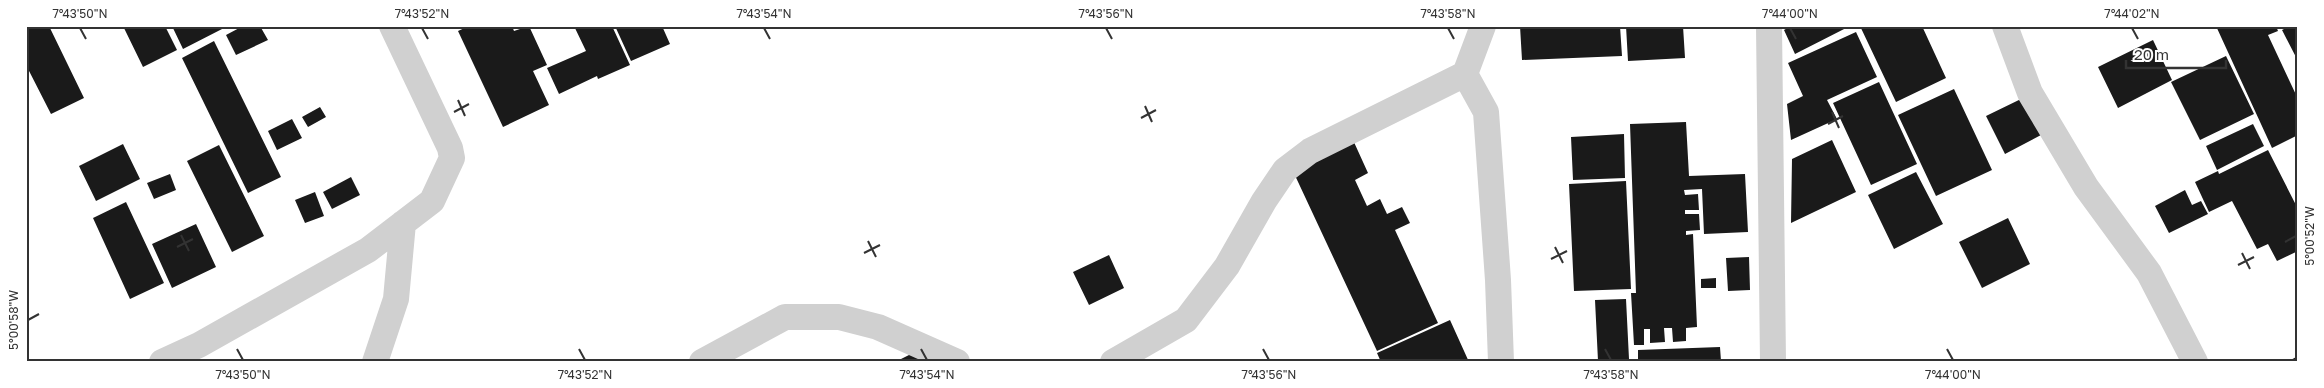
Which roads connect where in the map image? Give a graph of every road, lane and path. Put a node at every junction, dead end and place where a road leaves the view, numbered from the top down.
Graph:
1 (392, 26) edge
2 (1482, 26) edge
3 (1769, 26) edge
4 (2005, 26) edge
5 (1465, 74) junction
6 (403, 223) junction
7 (162, 362) edge
8 (375, 362) edge
9 (702, 362) edge
10 (957, 362) edge
11 (1113, 362) edge
12 (1501, 362) edge
13 (1773, 362) edge
14 (2195, 362) edge

1 - 6 street
2 - 5 street
3 - 13 street
4 - 14 street
5 - 11 street
5 - 12 street
6 - 7 street
6 - 8 street
9 - 10 street

